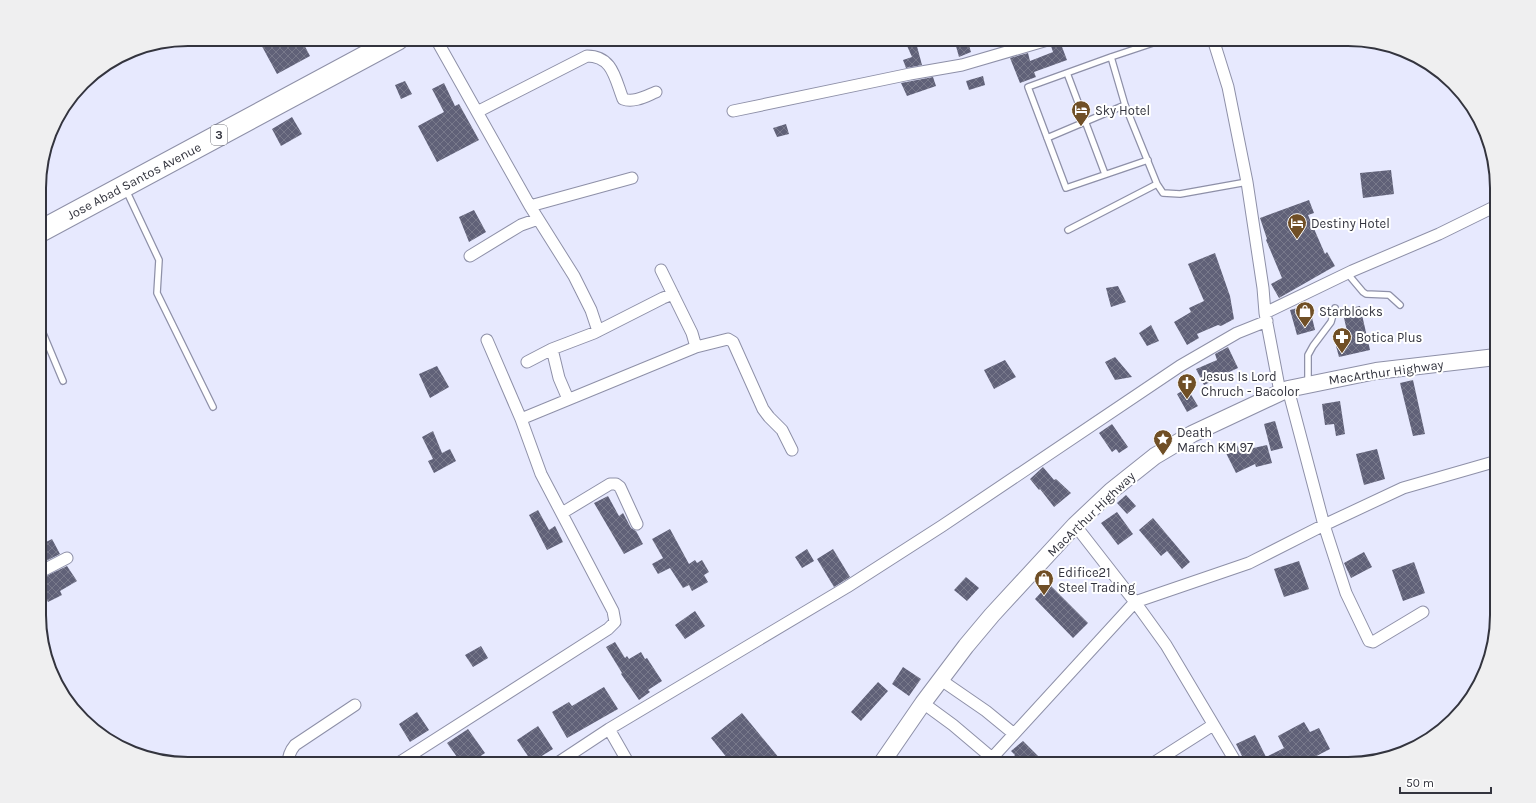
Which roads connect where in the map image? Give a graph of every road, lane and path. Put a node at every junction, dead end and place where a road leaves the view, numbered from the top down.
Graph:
1 (385, 46) edge
2 (440, 46) edge
3 (1028, 46) edge
4 (1144, 46) edge
5 (1216, 46) edge
6 (1111, 57) junction
7 (1067, 73) junction
8 (656, 92) dead end
9 (1126, 105) junction
10 (733, 110) dead end
11 (477, 112) junction
12 (1085, 121) junction
13 (1047, 138) junction
14 (1148, 160) junction
15 (1105, 174) junction
16 (632, 178) dead end
17 (1246, 182) junction
18 (1157, 184) junction
19 (124, 186) junction
20 (530, 206) junction
21 (1490, 209) edge
22 (538, 219) junction
23 (46, 229) edge
24 (1068, 230) dead end
25 (470, 256) dead end
26 (661, 270) dead end
27 (1347, 273) junction
28 (673, 294) junction
29 (1400, 305) dead end
30 (1335, 308) dead end
31 (1266, 317) junction
32 (598, 331) junction
33 (46, 340) edge
34 (487, 340) dead end
35 (696, 347) junction
36 (552, 349) junction
37 (1490, 358) edge
38 (527, 362) dead end
39 (63, 381) dead end
40 (1308, 384) junction
41 (1284, 391) junction
42 (568, 399) junction
43 (213, 407) dead end
44 (521, 419) junction
45 (792, 450) dead end
46 (1490, 463) edge
47 (562, 513) junction
48 (637, 524) dead end
49 (1076, 525) junction
50 (1324, 525) junction
51 (67, 558) dead end
52 (46, 569) edge
53 (1135, 602) junction
54 (1423, 612) dead end
55 (941, 680) junction
56 (923, 703) junction
57 (355, 705) dead end
58 (1213, 725) junction
59 (609, 729) junction
60 (1014, 734) junction
61 (288, 757) edge
62 (409, 757) edge
63 (567, 757) edge
64 (625, 757) edge
65 (886, 757) edge
66 (987, 757) edge
67 (994, 757) edge
68 (1163, 757) edge
69 (1233, 757) edge

1 - 19 highway, Jose Abad Santos Avenue / 3
2 - 11 street
3 - 10 street
4 - 6 lane
5 - 17 street
6 - 7 lane
6 - 9 lane
7 - 12 lane
7 - 13 lane
8 - 11 street
9 - 12 lane
9 - 14 lane
11 - 20 street
12 - 13 lane
12 - 15 lane
13 - 15 lane
14 - 15 lane
14 - 18 lane
16 - 20 street
17 - 18 lane
17 - 31 street
18 - 24 lane
19 - 23 highway, Jose Abad Santos Avenue / 3
19 - 43 lane
20 - 22 street
21 - 27 street
22 - 25 street
22 - 32 street
26 - 28 street
27 - 29 lane
27 - 31 street
28 - 32 street
28 - 35 street
30 - 40 lane
31 - 41 street
31 - 59 street
32 - 36 street
33 - 39 lane
34 - 44 street
35 - 42 street
35 - 45 street
36 - 38 street
36 - 42 street
37 - 40 main road, MacArthur Highway
40 - 41 main road, MacArthur Highway
41 - 49 main road, MacArthur Highway
41 - 50 street
42 - 44 street
44 - 47 street
46 - 50 street
47 - 48 street
47 - 62 street
49 - 53 street
49 - 55 main road, MacArthur Highway
50 - 53 street
50 - 54 street
51 - 52 street
53 - 58 street
53 - 60 street
55 - 56 main road, MacArthur Highway
55 - 60 street
56 - 65 main road, MacArthur Highway
56 - 66 street
57 - 61 street
58 - 68 street
58 - 69 street
59 - 63 street
59 - 64 street
60 - 67 street

